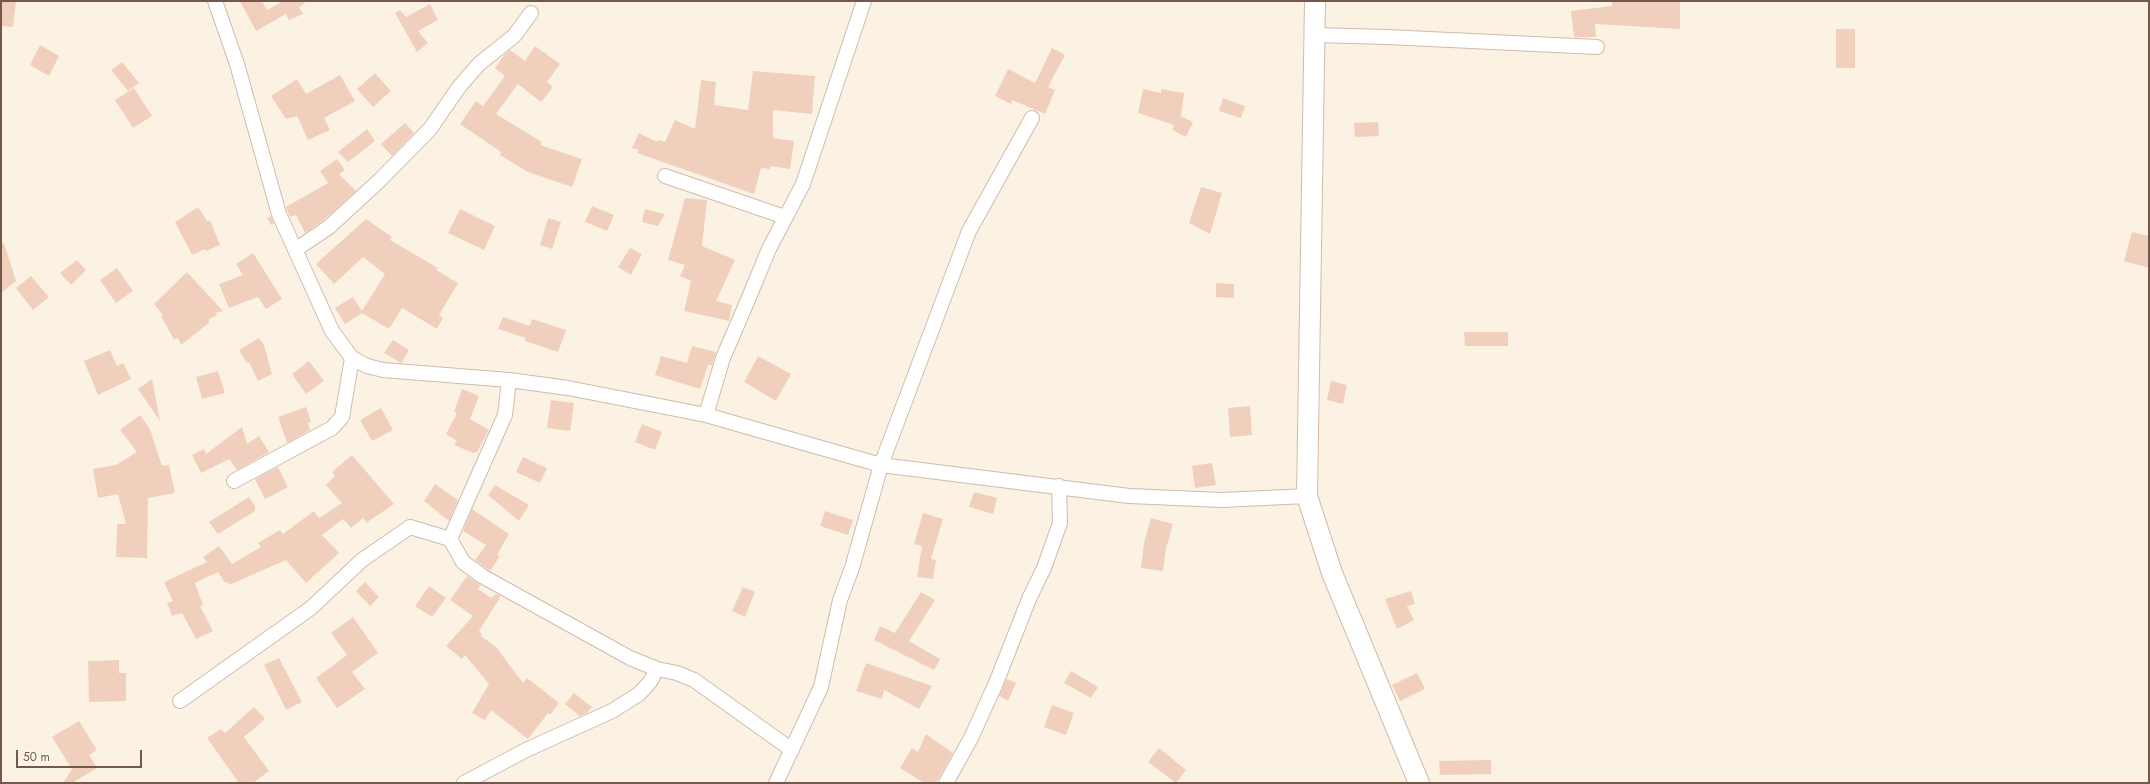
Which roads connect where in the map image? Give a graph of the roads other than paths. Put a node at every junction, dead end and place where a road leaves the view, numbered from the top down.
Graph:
1 (215, 1) edge
2 (864, 1) edge
3 (1315, 1) edge
4 (531, 13) dead end
5 (1314, 35) junction
6 (1597, 47) dead end
7 (1032, 118) dead end
8 (665, 176) dead end
9 (786, 217) junction
10 (296, 250) junction
11 (352, 358) junction
12 (509, 380) junction
13 (706, 415) junction
14 (881, 465) junction
15 (234, 481) dead end
16 (1059, 486) junction
17 (1307, 496) junction
18 (450, 539) junction
19 (657, 669) junction
20 (180, 701) dead end
21 (792, 750) junction
22 (464, 783) edge
23 (776, 783) edge
24 (946, 783) edge
25 (1419, 783) edge

1 - 10 street
2 - 9 street
3 - 5 street
4 - 10 street
5 - 6 street
5 - 17 street
7 - 14 street
8 - 9 street
9 - 13 street
10 - 11 street
11 - 12 street
11 - 15 street
12 - 13 street
12 - 18 street
13 - 14 street
14 - 16 street
14 - 21 street
16 - 17 street
16 - 24 street
17 - 25 street
18 - 19 street
18 - 20 street
19 - 21 street
19 - 22 street
21 - 23 street

